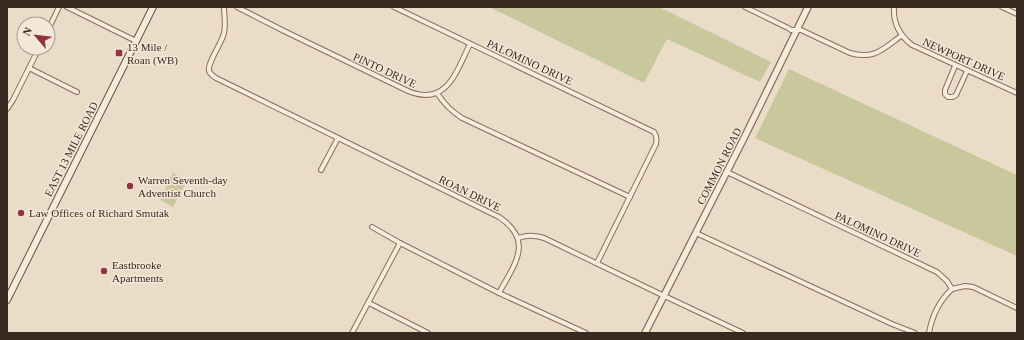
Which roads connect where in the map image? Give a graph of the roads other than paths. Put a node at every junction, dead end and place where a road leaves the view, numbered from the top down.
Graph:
1 (67, 7) edge
2 (154, 7) edge
3 (224, 7) edge
4 (237, 7) edge
5 (394, 7) edge
6 (745, 7) edge
7 (808, 7) edge
8 (894, 7) edge
9 (1002, 7) edge
10 (1017, 14) edge
11 (797, 30) junction
12 (901, 36) junction
13 (136, 42) junction
14 (470, 44) junction
15 (35, 56) edge
16 (956, 66) junction
17 (29, 68) junction
18 (968, 71) junction
19 (77, 92) dead end
20 (437, 93) junction
21 (1017, 93) edge
22 (7, 109) edge
23 (338, 138) junction
24 (321, 170) dead end
25 (727, 172) junction
26 (630, 197) junction
27 (372, 227) dead end
28 (696, 233) junction
29 (518, 238) junction
30 (400, 243) junction
31 (598, 263) junction
32 (952, 289) junction
33 (499, 293) junction
34 (664, 296) junction
35 (7, 300) edge
36 (368, 303) junction
37 (1017, 308) edge
38 (352, 333) edge
39 (428, 333) edge
40 (586, 333) edge
41 (645, 333) edge
42 (743, 333) edge
43 (915, 333) edge
44 (929, 333) edge

1 - 13 street
2 - 13 main road, EAST 13 MILE ROAD
3 - 23 street, ROAN DRIVE
4 - 20 street, PINTO DRIVE
5 - 14 street, PALOMINO DRIVE
6 - 11 street
7 - 11 street, COMMON ROAD
8 - 12 street
9 - 10 street
11 - 12 street
11 - 25 street, COMMON ROAD
12 - 16 street, NEWPORT DRIVE
13 - 35 main road, EAST 13 MILE ROAD
14 - 20 street
14 - 26 street, PALOMINO DRIVE
15 - 17 street
16 - 18 street, NEWPORT DRIVE
16 - 18 street
17 - 19 street
17 - 22 street
18 - 21 street, NEWPORT DRIVE
20 - 26 street
23 - 24 street
23 - 29 street, ROAN DRIVE
25 - 28 street, COMMON ROAD
25 - 32 street, PALOMINO DRIVE
26 - 31 street
27 - 30 street
28 - 34 street, COMMON ROAD
28 - 43 street
29 - 31 street
29 - 33 street
30 - 33 street
30 - 36 street
31 - 34 street
32 - 37 street
32 - 44 street
33 - 40 street
34 - 41 street, COMMON ROAD
34 - 42 street
36 - 38 street
36 - 39 street

